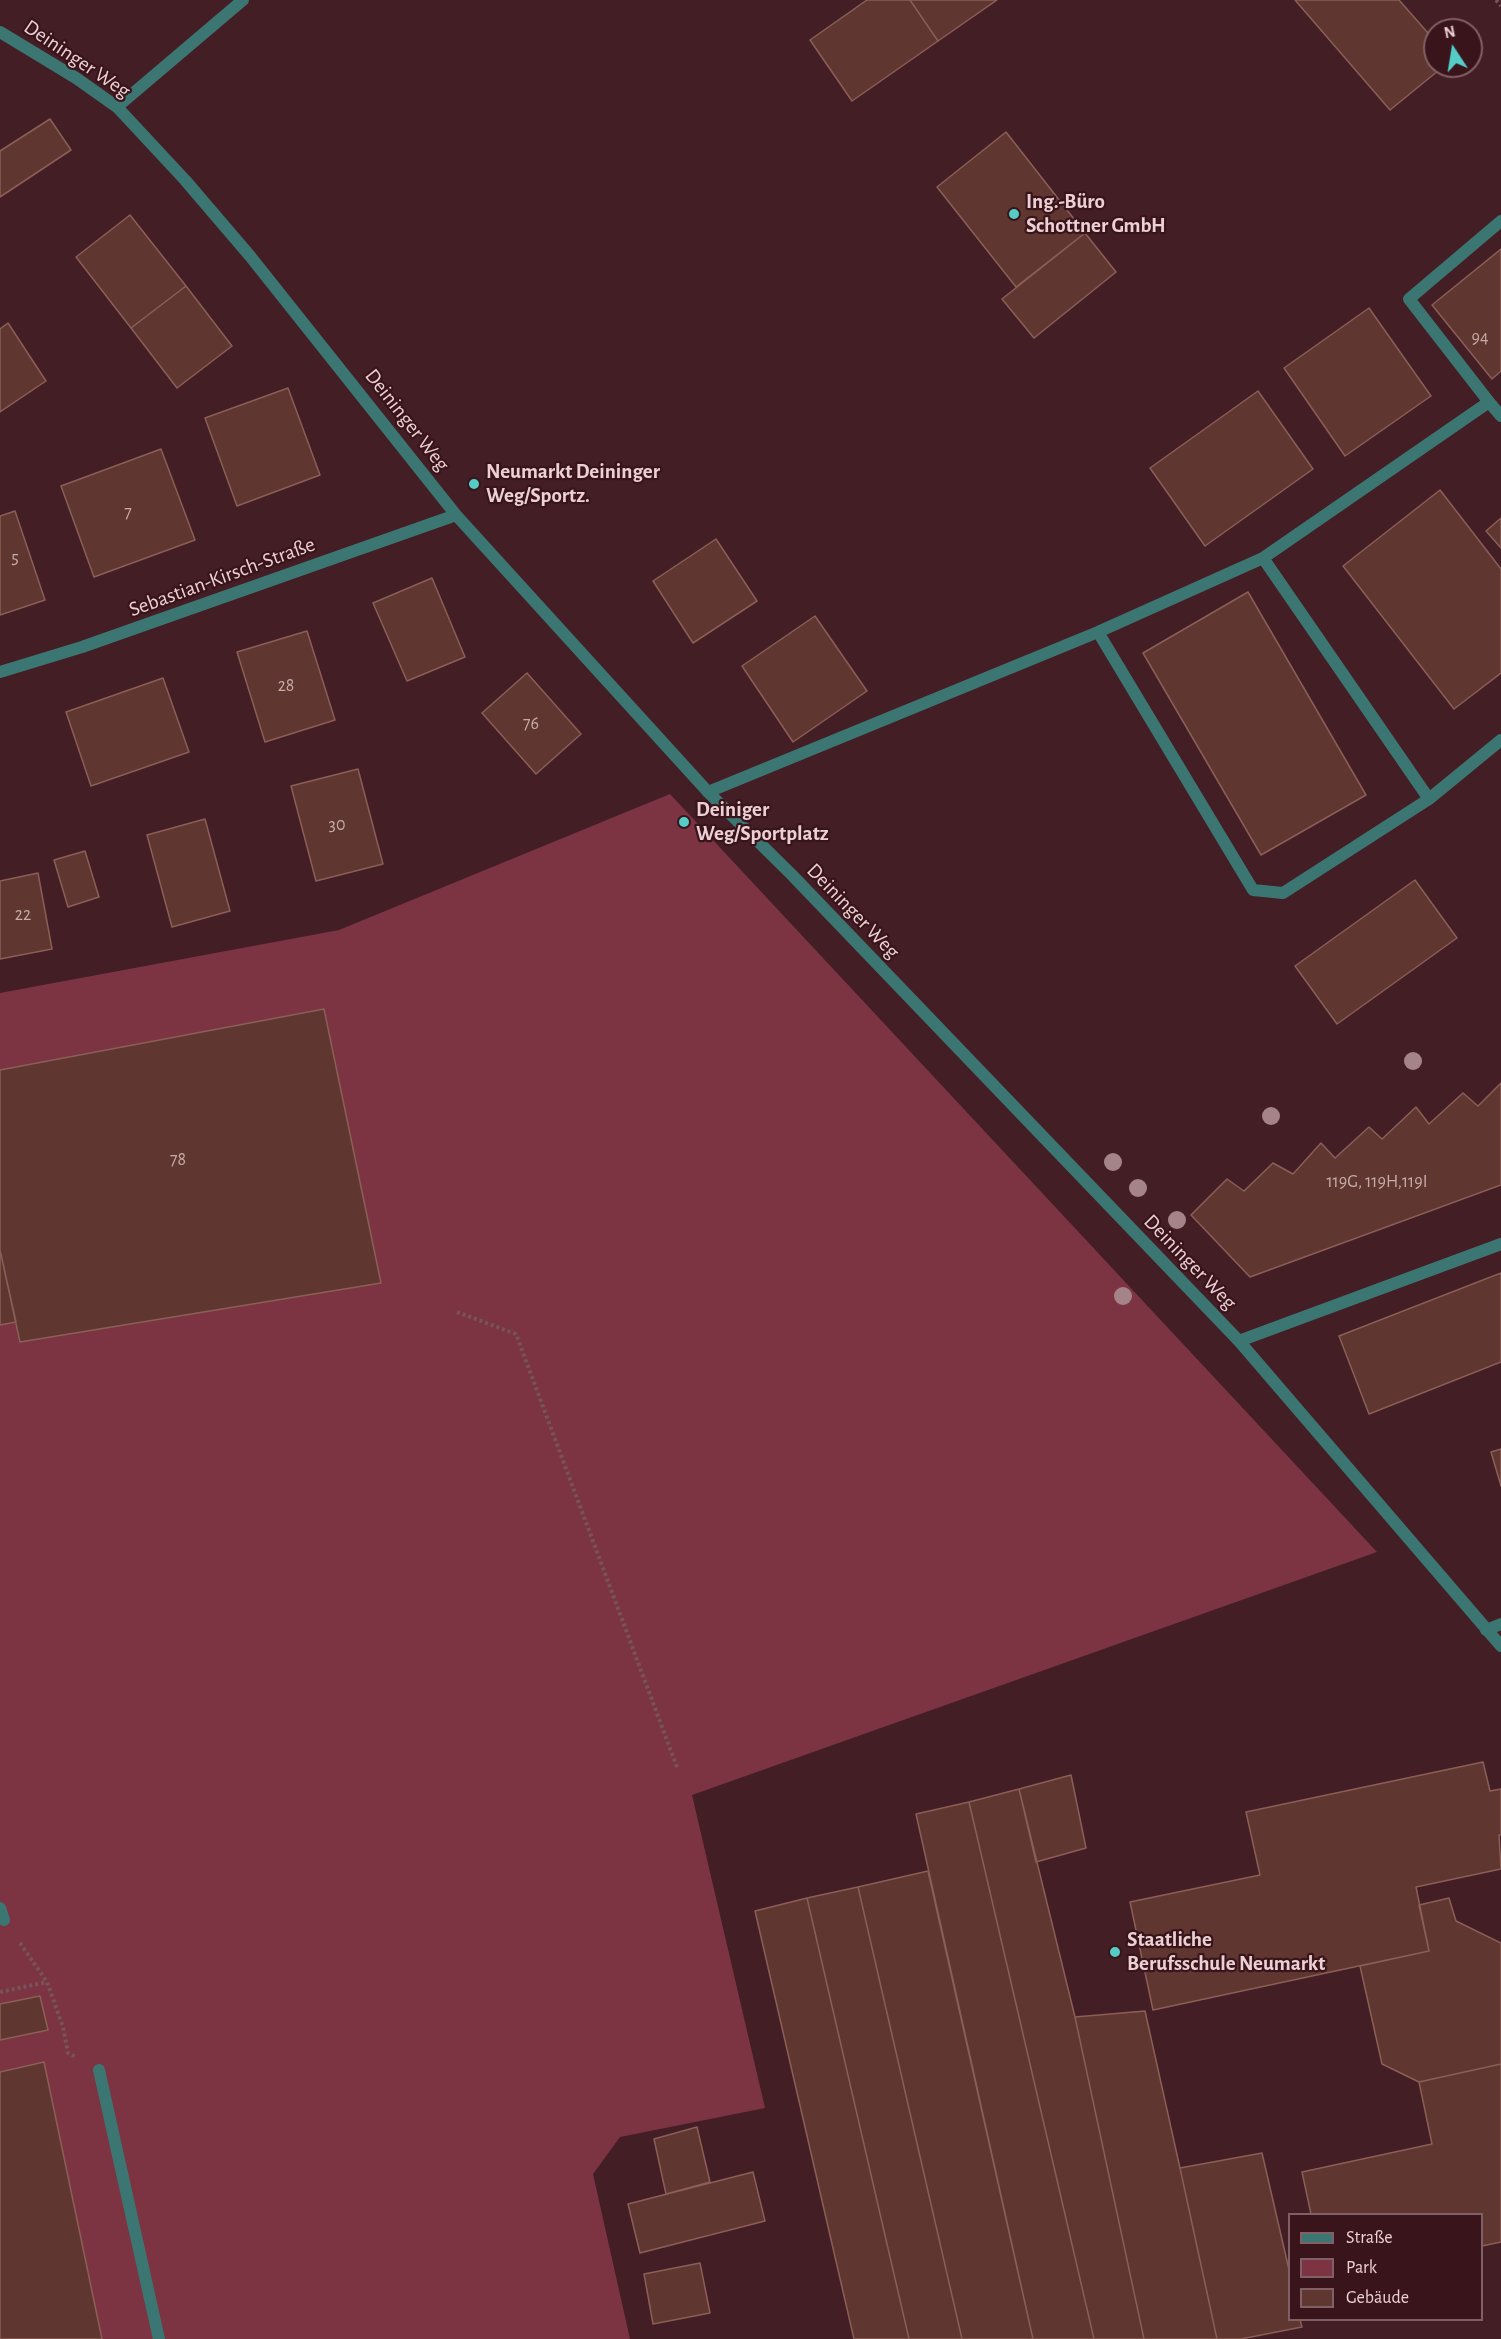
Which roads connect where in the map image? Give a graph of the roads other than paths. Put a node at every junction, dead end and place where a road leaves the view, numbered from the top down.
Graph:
1 (243, 0) edge
2 (0, 32) edge
3 (117, 107) junction
4 (1501, 221) edge
5 (1489, 402) junction
6 (1501, 416) edge
7 (456, 515) junction
8 (1263, 558) junction
9 (1098, 632) junction
10 (0, 672) edge
11 (1501, 740) edge
12 (708, 792) junction
13 (1429, 799) junction
14 (1501, 1244) edge
15 (1239, 1341) junction
16 (1501, 1624) edge
17 (1486, 1630) junction
18 (1501, 1646) edge
19 (99, 2070) road end
20 (159, 2339) edge

1 - 3 street
2 - 3 street, Deininger Weg
3 - 7 street, Deininger Weg
4 - 5 street
5 - 6 street
5 - 8 street
7 - 10 street, Sebastian-Kirsch-Straße
7 - 12 street, Deininger Weg
8 - 9 street
8 - 13 street
9 - 12 street
9 - 13 street
11 - 13 street
12 - 15 street, Deininger Weg
14 - 15 street
15 - 17 street, Deininger Weg
16 - 17 street
17 - 18 street, Deininger Weg
19 - 20 street

